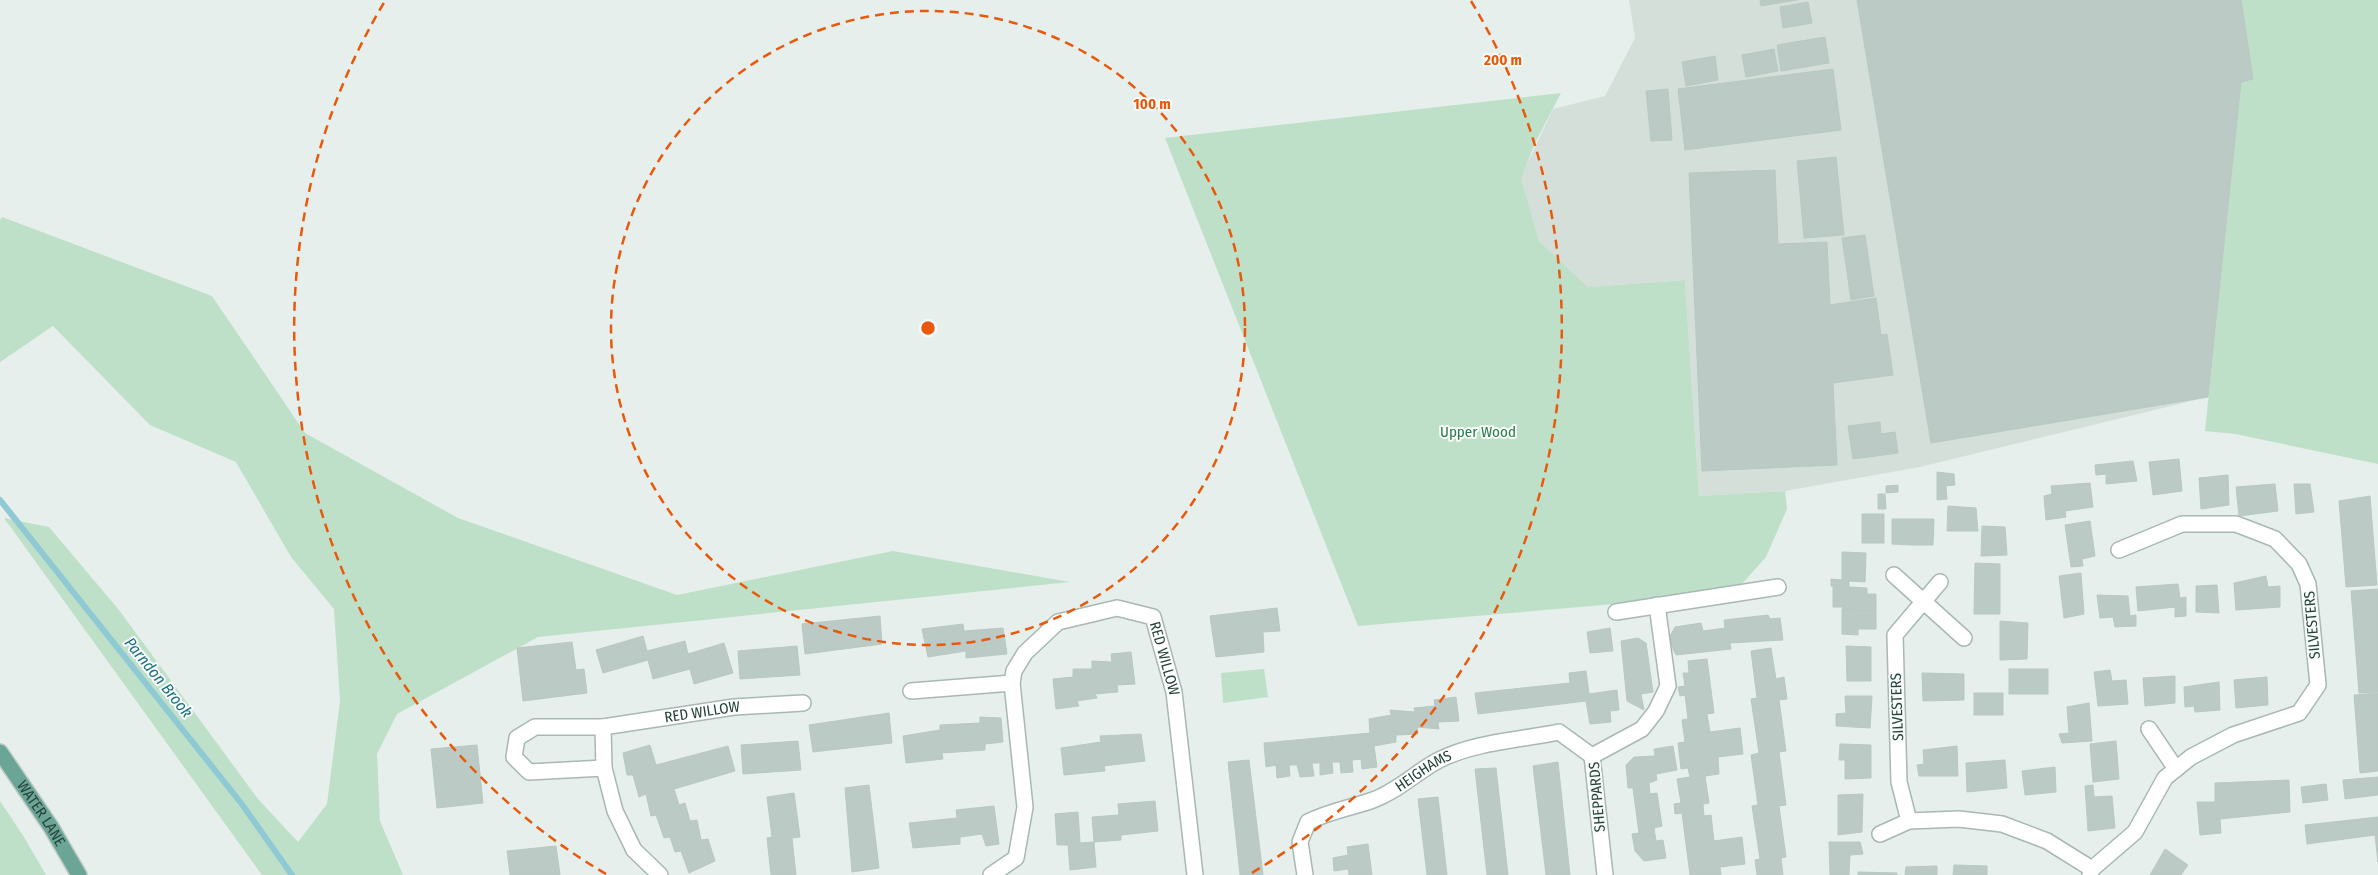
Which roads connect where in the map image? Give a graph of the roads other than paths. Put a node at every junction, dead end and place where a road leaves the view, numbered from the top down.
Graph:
1 (2120, 550) dead end
2 (1894, 575) dead end
3 (1940, 582) dead end
4 (1778, 587) dead end
5 (1923, 602) junction
6 (1657, 605) junction
7 (1616, 612) dead end
8 (1964, 638) dead end
9 (1012, 683) junction
10 (911, 691) dead end
11 (803, 703) dead end
12 (603, 727) junction
13 (2149, 729) dead end
14 (0, 752) edge
15 (1592, 756) junction
16 (604, 768) junction
17 (2176, 770) junction
18 (1909, 821) junction
19 (1880, 834) dead end
20 (2091, 872) edge
21 (79, 875) edge
22 (660, 875) edge
23 (991, 875) edge
24 (1196, 875) edge
25 (1305, 875) edge
26 (1605, 875) edge

1 - 17 street, SILVESTERS
2 - 5 street
3 - 5 street, SILVESTERS
4 - 6 street
5 - 8 street
5 - 18 street, SILVESTERS
6 - 7 street
6 - 15 street, SHEPPARDS
9 - 10 street
9 - 23 street, RED WILLOW
9 - 24 street, RED WILLOW
11 - 12 street, RED WILLOW
12 - 16 street
12 - 16 street, RED WILLOW
13 - 17 street
14 - 21 main road, WATER LANE
15 - 25 street, HEIGHAMS
15 - 26 street, SHEPPARDS
16 - 22 street
17 - 20 street, SILVESTERS
18 - 19 street, SILVESTERS
18 - 20 street, SILVESTERS

